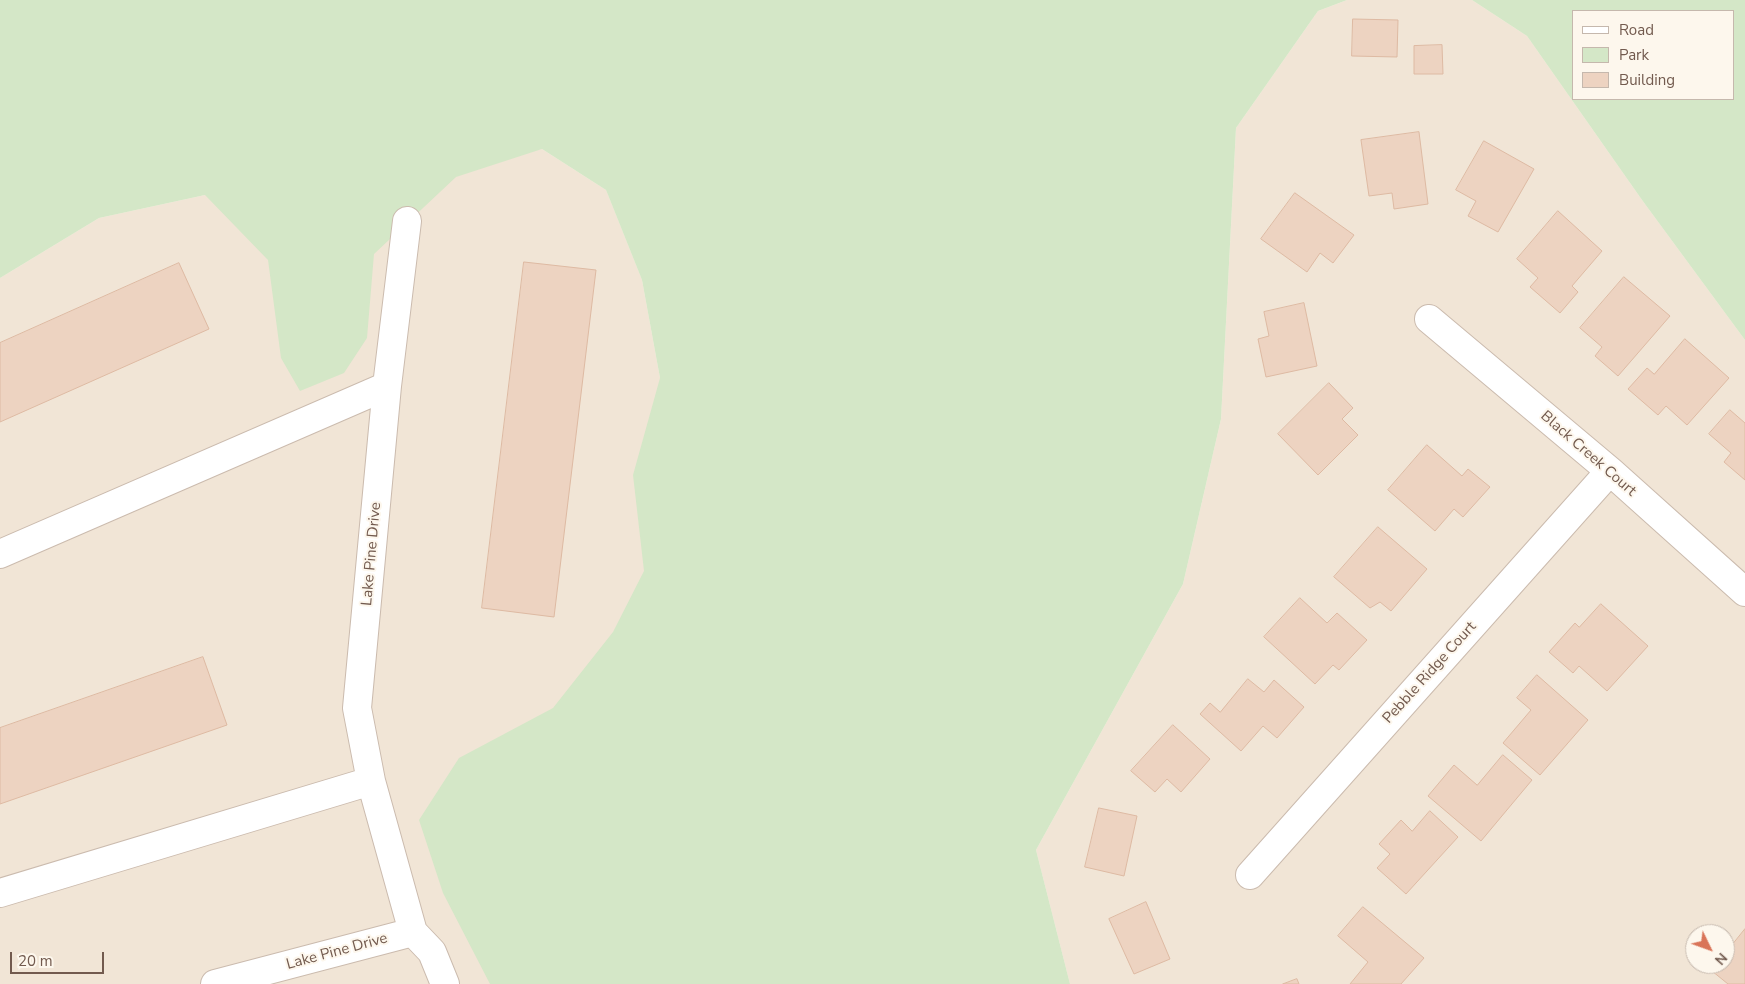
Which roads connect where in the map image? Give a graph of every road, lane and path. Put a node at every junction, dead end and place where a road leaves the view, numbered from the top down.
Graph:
1 (407, 221) dead end
2 (1429, 319) dead end
3 (387, 386) junction
4 (1610, 471) junction
5 (0, 554) edge
6 (1745, 592) edge
7 (371, 781) junction
8 (1250, 875) dead end
9 (0, 893) edge
10 (413, 932) junction
11 (215, 984) edge
12 (445, 984) edge

1 - 3 street, Lake Pine Drive
2 - 4 street, Black Creek Court
3 - 5 street
3 - 7 street, Lake Pine Drive
4 - 6 street, Black Creek Court
4 - 8 street, Pebble Ridge Court
7 - 9 street
7 - 10 street, Lake Pine Drive
10 - 11 street, Lake Pine Drive
10 - 12 street

